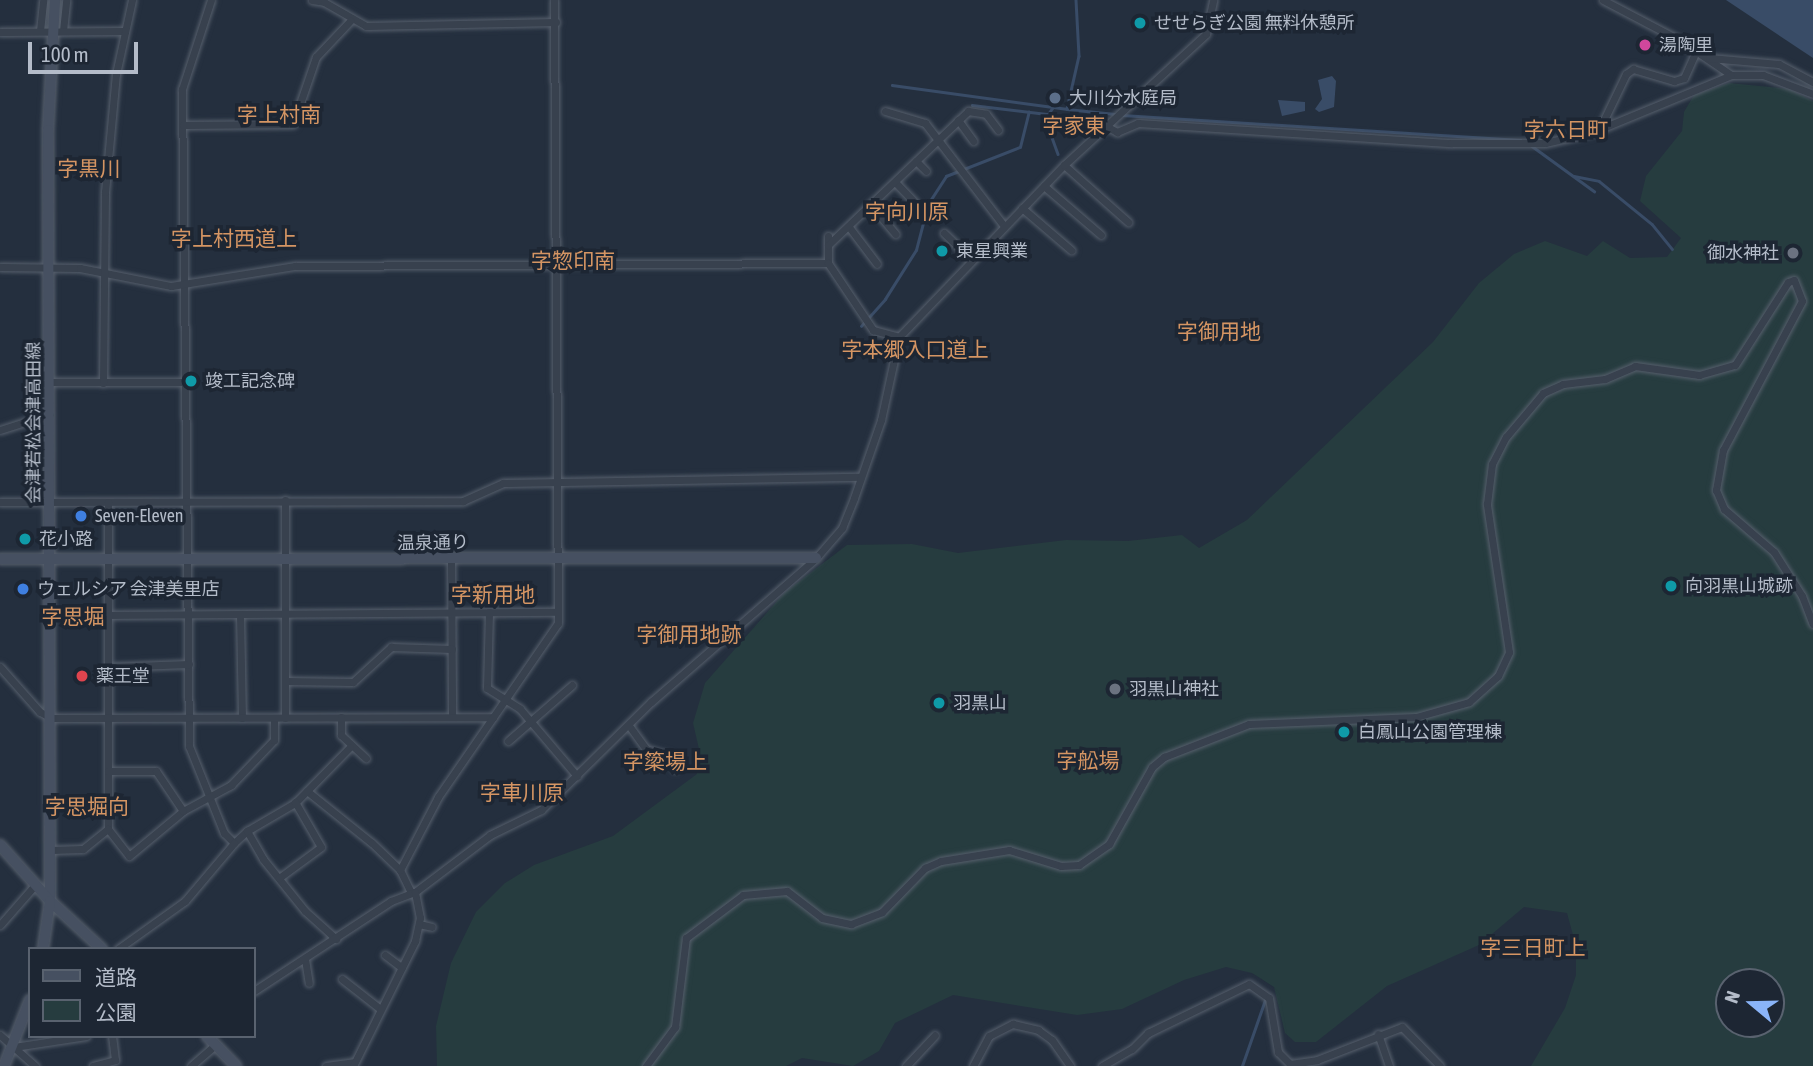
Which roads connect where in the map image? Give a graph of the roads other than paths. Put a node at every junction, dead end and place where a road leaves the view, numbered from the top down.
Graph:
1 (43, 0) edge
2 (55, 0) edge
3 (66, 0) edge
4 (132, 0) edge
5 (211, 0) edge
6 (312, 0) edge
7 (554, 0) edge
8 (1213, 0) edge
9 (1602, 0) edge
10 (350, 21) junction
11 (556, 22) junction
12 (40, 31) junction
13 (58, 31) junction
14 (125, 31) junction
15 (0, 32) edge
16 (1696, 51) junction
17 (1708, 58) junction
18 (1731, 75) junction
19 (1813, 82) edge
20 (1813, 94) edge
21 (885, 110) dead end
22 (958, 120) junction
23 (1109, 123) junction
24 (183, 125) junction
25 (1600, 129) junction
26 (998, 130) dead end
27 (939, 138) junction
28 (973, 141) dead end
29 (916, 161) junction
30 (1064, 165) junction
31 (926, 171) dead end
32 (895, 182) junction
33 (1044, 186) junction
34 (915, 203) dead end
35 (871, 205) junction
36 (1022, 208) junction
37 (1128, 222) dead end
38 (1003, 226) junction
39 (849, 227) junction
40 (944, 233) dead end
41 (895, 234) dead end
42 (1101, 235) dead end
43 (828, 236) dead end
44 (828, 245) junction
45 (1071, 250) dead end
46 (971, 260) junction
47 (828, 263) junction
48 (556, 264) junction
49 (877, 264) dead end
50 (0, 267) edge
51 (48, 268) junction
52 (102, 272) junction
53 (184, 284) junction
54 (899, 337) junction
55 (49, 382) junction
56 (103, 383) junction
57 (186, 383) junction
58 (50, 414) junction
59 (0, 430) edge
60 (861, 477) junction
61 (558, 480) junction
62 (285, 500) junction
63 (187, 501) junction
64 (0, 502) edge
65 (50, 502) junction
66 (108, 502) junction
67 (558, 556) junction
68 (816, 558) junction
69 (0, 559) edge
70 (285, 559) junction
71 (451, 559) junction
72 (50, 560) junction
73 (106, 560) junction
74 (188, 560) junction
75 (452, 612) junction
76 (489, 612) junction
77 (558, 612) junction
78 (285, 613) junction
79 (189, 614) junction
80 (240, 614) junction
81 (106, 615) junction
82 (1813, 624) edge
83 (452, 649) junction
84 (189, 664) junction
85 (0, 667) edge
86 (107, 667) junction
87 (285, 681) junction
88 (572, 685) dead end
89 (505, 701) junction
90 (341, 717) junction
91 (452, 717) junction
92 (493, 717) junction
93 (52, 718) junction
94 (189, 718) junction
95 (242, 718) junction
96 (274, 718) junction
97 (285, 718) junction
98 (108, 719) junction
99 (532, 723) junction
100 (630, 726) junction
101 (508, 741) dead end
102 (350, 747) junction
103 (366, 758) dead end
104 (675, 769) dead end
105 (108, 771) junction
106 (576, 776) junction
107 (307, 791) junction
108 (210, 797) junction
109 (295, 802) junction
110 (183, 811) junction
111 (108, 829) junction
112 (247, 831) junction
113 (234, 843) junction
114 (0, 845) edge
115 (51, 850) junction
116 (400, 870) junction
117 (279, 878) junction
118 (35, 885) junction
119 (413, 893) junction
120 (50, 901) junction
121 (419, 924) junction
122 (0, 925) edge
123 (432, 927) dead end
124 (336, 939) junction
125 (43, 947) edge
126 (100, 947) edge
127 (121, 947) edge
128 (385, 955) dead end
129 (305, 959) junction
130 (402, 968) junction
131 (342, 979) dead end
132 (309, 983) dead end
133 (256, 989) edge
134 (28, 1006) edge
135 (379, 1008) junction
136 (1378, 1034) junction
137 (0, 1035) edge
138 (935, 1035) dead end
139 (72, 1038) edge
140 (113, 1038) edge
141 (209, 1038) edge
142 (215, 1045) junction
143 (14, 1046) junction
144 (353, 1064) edge
145 (4, 1066) edge
146 (35, 1066) edge
147 (93, 1066) edge
148 (191, 1066) edge
149 (236, 1066) edge
150 (326, 1066) edge
151 (646, 1066) edge
152 (906, 1066) edge
153 (973, 1066) edge
154 (1070, 1066) edge
155 (1102, 1066) edge
156 (1389, 1066) edge
157 (1440, 1066) edge

1 - 12 street
2 - 13 main road, 会津若松会津高田線
3 - 13 street
4 - 14 street
5 - 24 street
6 - 10 street
7 - 11 street
8 - 23 street
9 - 16 street
10 - 11 street
10 - 24 street
11 - 48 street
12 - 13 street
12 - 15 street
13 - 14 street
13 - 51 main road, 会津若松会津高田線
14 - 52 street
16 - 17 street
16 - 25 street
17 - 18 street
17 - 19 street
18 - 20 street
18 - 25 street
21 - 27 street
22 - 26 street
22 - 27 street
22 - 28 street
23 - 25 street
23 - 30 street
24 - 53 street
27 - 29 street
27 - 38 street
29 - 31 street
29 - 32 street
30 - 33 street
30 - 37 street
32 - 34 street
32 - 35 street
33 - 36 street
33 - 42 street
35 - 39 street
35 - 41 street
36 - 38 street
36 - 45 street
38 - 46 street
39 - 44 street
39 - 49 street
40 - 46 street
43 - 44 street
44 - 47 street
46 - 54 street
47 - 48 street
47 - 54 street
48 - 53 street
48 - 61 street
50 - 51 street
51 - 52 street
51 - 55 main road, 会津若松会津高田線
52 - 53 street
52 - 56 street
53 - 57 street
54 - 60 street
55 - 56 street
55 - 58 main road, 会津若松会津高田線
56 - 57 street
57 - 63 street
58 - 59 street
58 - 65 main road, 会津若松会津高田線
60 - 61 street
60 - 68 street
61 - 62 street
61 - 67 street
62 - 63 street
62 - 70 street
63 - 66 street
63 - 74 street
64 - 65 street
65 - 66 street
65 - 72 main road, 会津若松会津高田線
66 - 73 street
67 - 68 main road, 温泉通り
67 - 71 main road, 温泉通り
67 - 77 street
68 - 100 street
69 - 72 main road, 温泉通り
70 - 71 main road, 温泉通り
70 - 74 main road, 温泉通り
70 - 78 street
71 - 75 street
72 - 73 main road, 温泉通り
72 - 93 main road, 会津若松会津高田線
73 - 74 main road, 温泉通り
73 - 81 street
74 - 79 street
75 - 76 street
75 - 78 street
75 - 83 street
76 - 77 street
76 - 89 street
77 - 89 street
78 - 80 street
78 - 87 street
79 - 80 street
79 - 81 street
79 - 84 street
80 - 95 street
81 - 86 street
82 - 151 street
83 - 87 street
83 - 91 street
84 - 86 street
84 - 94 street
85 - 93 street
86 - 98 street
87 - 97 street
88 - 99 street
89 - 92 street
89 - 99 street
90 - 91 street
90 - 97 street
90 - 102 street
91 - 92 street
92 - 116 street
93 - 98 street
93 - 115 main road, 会津若松会津高田線
94 - 95 street
94 - 98 street
94 - 108 street
95 - 96 street
96 - 97 street
96 - 108 street
98 - 105 street
99 - 101 street
99 - 106 street
100 - 104 street
100 - 106 street
102 - 103 street
102 - 107 street
105 - 110 street
105 - 111 street
106 - 119 street
107 - 109 street
107 - 116 street
108 - 110 street
108 - 113 street
109 - 112 street
109 - 117 street
110 - 111 street
111 - 115 street
112 - 113 street
112 - 117 street
113 - 127 street
114 - 118 main road
115 - 120 main road, 会津若松会津高田線
116 - 119 street
117 - 124 street
118 - 120 main road
118 - 122 street
119 - 121 street
119 - 124 street
120 - 125 main road, 会津若松会津高田線
120 - 126 main road
121 - 123 street
121 - 130 street
124 - 129 street
128 - 130 street
129 - 132 street
129 - 133 street
130 - 135 street
131 - 135 street
134 - 143 main road
135 - 144 street
136 - 155 street
136 - 156 street
136 - 157 street
137 - 143 street
138 - 152 street
139 - 143 street
140 - 147 street
141 - 142 main road
142 - 148 street
142 - 149 main road
143 - 145 main road
143 - 146 street
144 - 150 street
153 - 154 street

